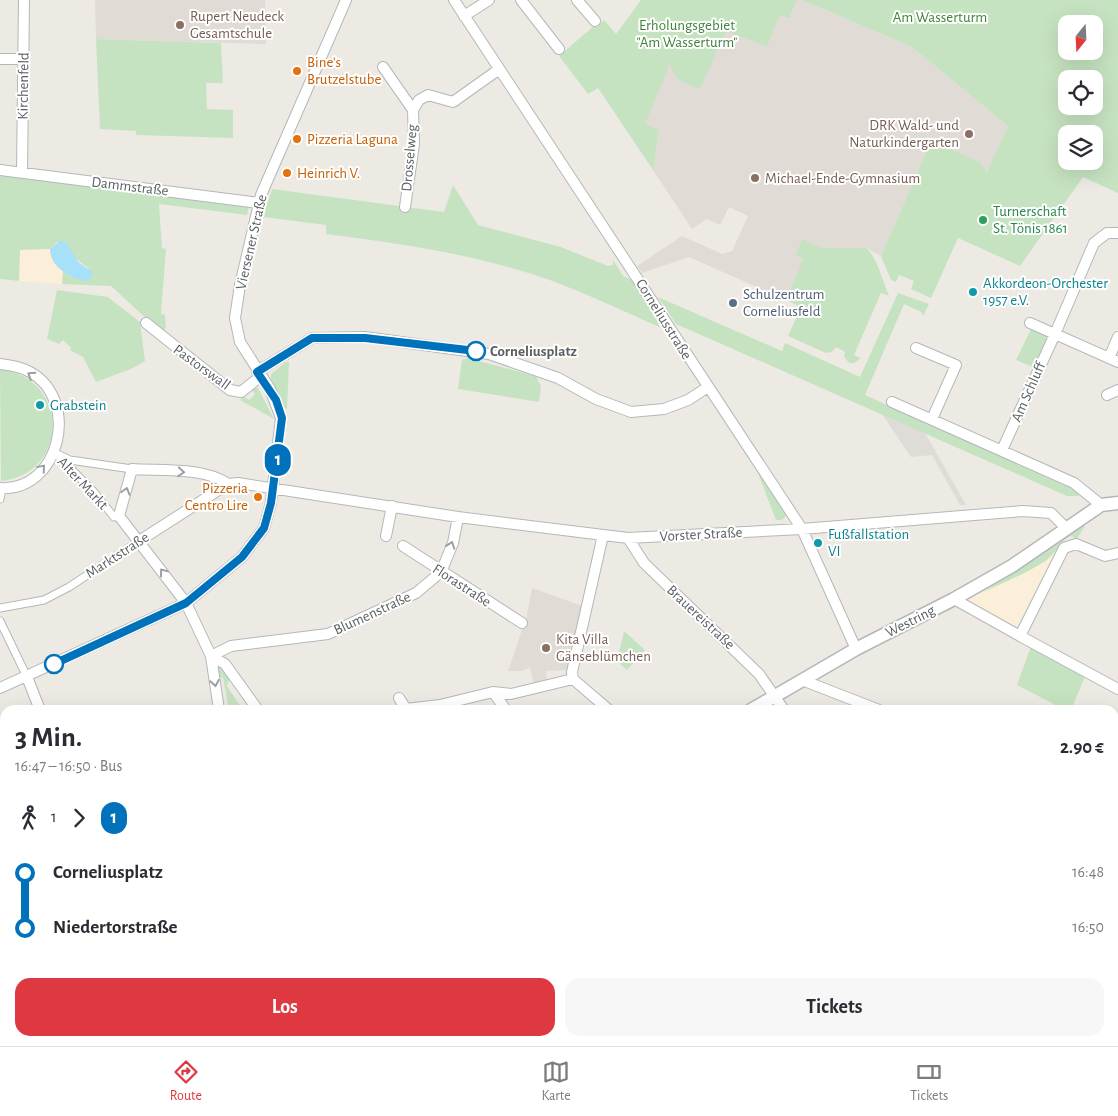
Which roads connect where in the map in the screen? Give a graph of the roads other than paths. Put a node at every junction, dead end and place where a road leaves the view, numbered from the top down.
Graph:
1 (24, 0) edge
2 (346, 0) edge
3 (454, 0) edge
4 (489, 0) edge
5 (521, 0) edge
6 (578, 0) edge
7 (464, 16) junction
8 (595, 21) dead end
9 (559, 49) dead end
10 (0, 59) edge
11 (23, 60) junction
12 (383, 67) dead end
13 (498, 70) junction
14 (413, 110) junction
15 (0, 170) edge
16 (22, 173) junction
17 (259, 203) junction
18 (405, 207) dead end
19 (1118, 233) edge
20 (146, 322) dead end
21 (1030, 323) dead end
22 (1055, 334) junction
23 (1118, 337) edge
24 (916, 348) dead end
25 (1113, 360) edge
26 (0, 364) edge
27 (259, 374) junction
28 (708, 387) junction
29 (1118, 390) edge
30 (1107, 395) dead end
31 (892, 402) dead end
32 (932, 419) junction
33 (1002, 450) junction
34 (55, 453) junction
35 (132, 469) junction
36 (228, 484) junction
37 (273, 488) junction
38 (1, 492) edge
39 (1118, 503) edge
40 (1100, 505) junction
41 (392, 506) junction
42 (118, 516) junction
43 (458, 517) junction
44 (1066, 528) junction
45 (802, 529) junction
46 (386, 536) dead end
47 (603, 536) junction
48 (628, 538) junction
49 (139, 541) junction
50 (402, 546) dead end
51 (1118, 553) edge
52 (441, 572) junction
53 (954, 599) junction
54 (186, 603) junction
55 (0, 608) edge
56 (0, 621) edge
57 (522, 623) dead end
58 (1020, 636) junction
59 (856, 649) junction
60 (211, 656) junction
61 (27, 677) junction
62 (573, 679) junction
63 (802, 680) junction
64 (0, 688) edge
65 (1118, 689) edge
66 (493, 692) junction
67 (775, 695) junction
68 (399, 698) dead end
69 (38, 705) edge
70 (218, 705) edge
71 (254, 705) edge
72 (403, 705) edge
73 (451, 705) edge
74 (502, 705) edge
75 (603, 705) edge
76 (759, 705) edge
77 (781, 705) edge
78 (866, 705) edge

1 - 11 street, Kirchenfeld
2 - 17 street, Viersener Straße
3 - 7 street, Corneliusstraße
4 - 7 street
5 - 9 street
6 - 8 street
7 - 13 street, Corneliusstraße
10 - 11 street
11 - 16 street, Kirchenfeld
12 - 14 street, Drosselweg
13 - 14 street, Drosselweg
13 - 28 street, Corneliusstraße
14 - 18 street, Drosselweg
15 - 16 street, Dammstraße
16 - 17 street, Dammstraße
17 - 27 street, Viersener Straße
19 - 22 street, Am Schluff
20 - 27 street, Pastorswall
21 - 22 street
22 - 25 street
22 - 33 street, Am Schluff
23 - 25 street
24 - 32 street
34 -> 26 street
27 - 28 street
27 - 37 street, Viersener Straße
28 - 45 street, Corneliusstraße
29 - 30 street
31 - 32 street
32 - 33 street
33 - 40 street
34 - 35 street, Alter Markt
38 -> 34 street
34 - 42 street, Alter Markt
35 -> 36 street
42 -> 35 street, Alter Markt
36 - 37 street, Vorster Straße
36 - 49 street, Marktstraße
37 - 41 street, Vorster Straße
37 - 54 street, Viersener Straße
39 - 40 street
40 - 44 street
41 - 43 street, Vorster Straße
41 - 46 street
42 - 49 street, Alter Markt
43 - 47 street, Vorster Straße
52 -> 43 street, Blumenstraße
44 - 45 street, Vorster Straße
44 - 53 street, Westring
45 - 48 street, Vorster Straße
45 - 59 street, Corneliusstraße
47 - 48 street, Vorster Straße
47 - 62 street
48 - 67 street, Brauereistraße
54 -> 49 street, Alter Markt
49 - 55 street, Marktstraße
50 - 52 street, Florastraße
51 - 58 street
52 - 57 street, Florastraße
52 - 60 street, Blumenstraße
53 - 58 street
53 - 59 street, Westring
54 - 60 street, Alter Markt
54 - 61 street, Viersener Straße
56 - 61 street
58 - 65 street
59 - 63 street, Westring
60 -> 70 street
60 - 71 street
61 - 64 street, Viersener Straße
61 - 69 street
62 - 66 street
62 - 75 street
63 - 67 street, Westring
63 - 78 street
66 - 73 street
66 - 74 street
67 - 76 street, Westring
67 - 77 street, Brauereistraße
68 - 72 street

